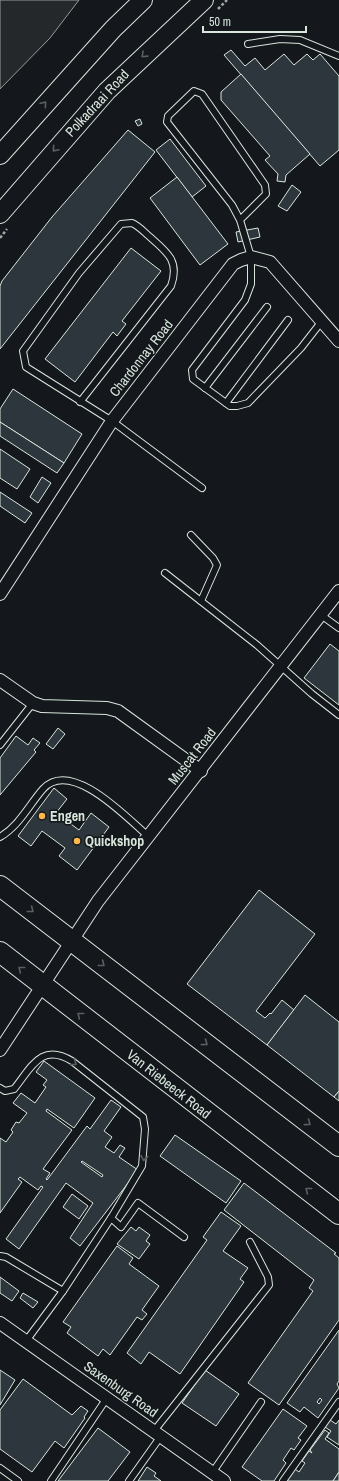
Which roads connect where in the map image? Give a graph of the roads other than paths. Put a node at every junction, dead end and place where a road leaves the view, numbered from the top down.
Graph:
1 (143, 0) edge
2 (211, 4) edge
3 (248, 44) dead end
4 (339, 56) edge
5 (0, 155) edge
6 (4, 220) edge
7 (240, 220) junction
8 (251, 257) junction
9 (267, 307) dead end
10 (288, 320) dead end
11 (322, 321) junction
12 (339, 341) edge
13 (205, 388) junction
14 (80, 402) junction
15 (226, 403) junction
16 (112, 421) junction
17 (202, 488) dead end
18 (191, 535) dead end
19 (165, 573) dead end
20 (339, 591) edge
21 (0, 594) edge
22 (201, 601) junction
23 (321, 615) junction
24 (339, 628) edge
25 (281, 666) junction
26 (0, 680) edge
27 (33, 703) junction
28 (339, 715) edge
29 (0, 745) edge
30 (201, 771) junction
31 (148, 836) junction
32 (0, 837) edge
33 (0, 886) edge
34 (71, 940) junction
35 (0, 952) edge
36 (42, 986) junction
37 (0, 1050) edge
38 (0, 1088) edge
39 (339, 1146) edge
40 (339, 1214) edge
41 (111, 1218) junction
42 (184, 1238) dead end
43 (250, 1242) dead end
44 (0, 1256) edge
45 (63, 1291) junction
46 (0, 1322) edge
47 (26, 1341) junction
48 (107, 1398) junction
49 (261, 1402) dead end
50 (339, 1402) edge
51 (157, 1434) junction
52 (0, 1468) edge
53 (212, 1473) junction
54 (18, 1481) edge
55 (51, 1481) edge
56 (129, 1481) edge
57 (224, 1481) edge
58 (283, 1481) edge

5 -> 1 main road
2 -> 6 main road, Polkadraai Road
3 - 4 lane
7 - 7 lane
7 - 8 lane
8 - 11 street
8 - 13 lane
8 - 16 street, Chardonnay Road
9 - 13 lane
10 - 15 lane
11 - 12 street
11 - 15 lane
13 - 15 lane
14 - 14 lane
14 - 16 lane
16 - 17 lane
16 - 21 street, Chardonnay Road
18 - 22 lane
19 - 22 lane
20 - 23 street, Muscat Road
22 - 25 lane
23 - 24 lane
23 - 25 street, Muscat Road
25 - 28 lane
25 - 30 street, Muscat Road
26 - 27 street
27 - 29 lane
27 - 30 street
30 - 31 street, Muscat Road
31 - 32 lane
31 - 34 street, Muscat Road
33 -> 34 main road
34 - 36 street, Muscat Road
34 -> 39 main road
36 -> 35 main road, Van Riebeeck Road
36 - 37 street, Muscat Road
40 -> 36 main road, Van Riebeeck Road
38 -> 41 lane
41 - 42 lane
41 - 45 lane
43 - 51 lane
44 - 45 lane
45 - 47 lane
46 - 47 street, Saxenburg Road
47 - 48 street, Saxenburg Road
48 - 51 street, Saxenburg Road
48 - 55 lane
49 - 53 lane
50 - 58 lane
51 - 53 street, Saxenburg Road
51 - 56 lane
52 - 54 lane
53 - 57 street, Saxenburg Road

